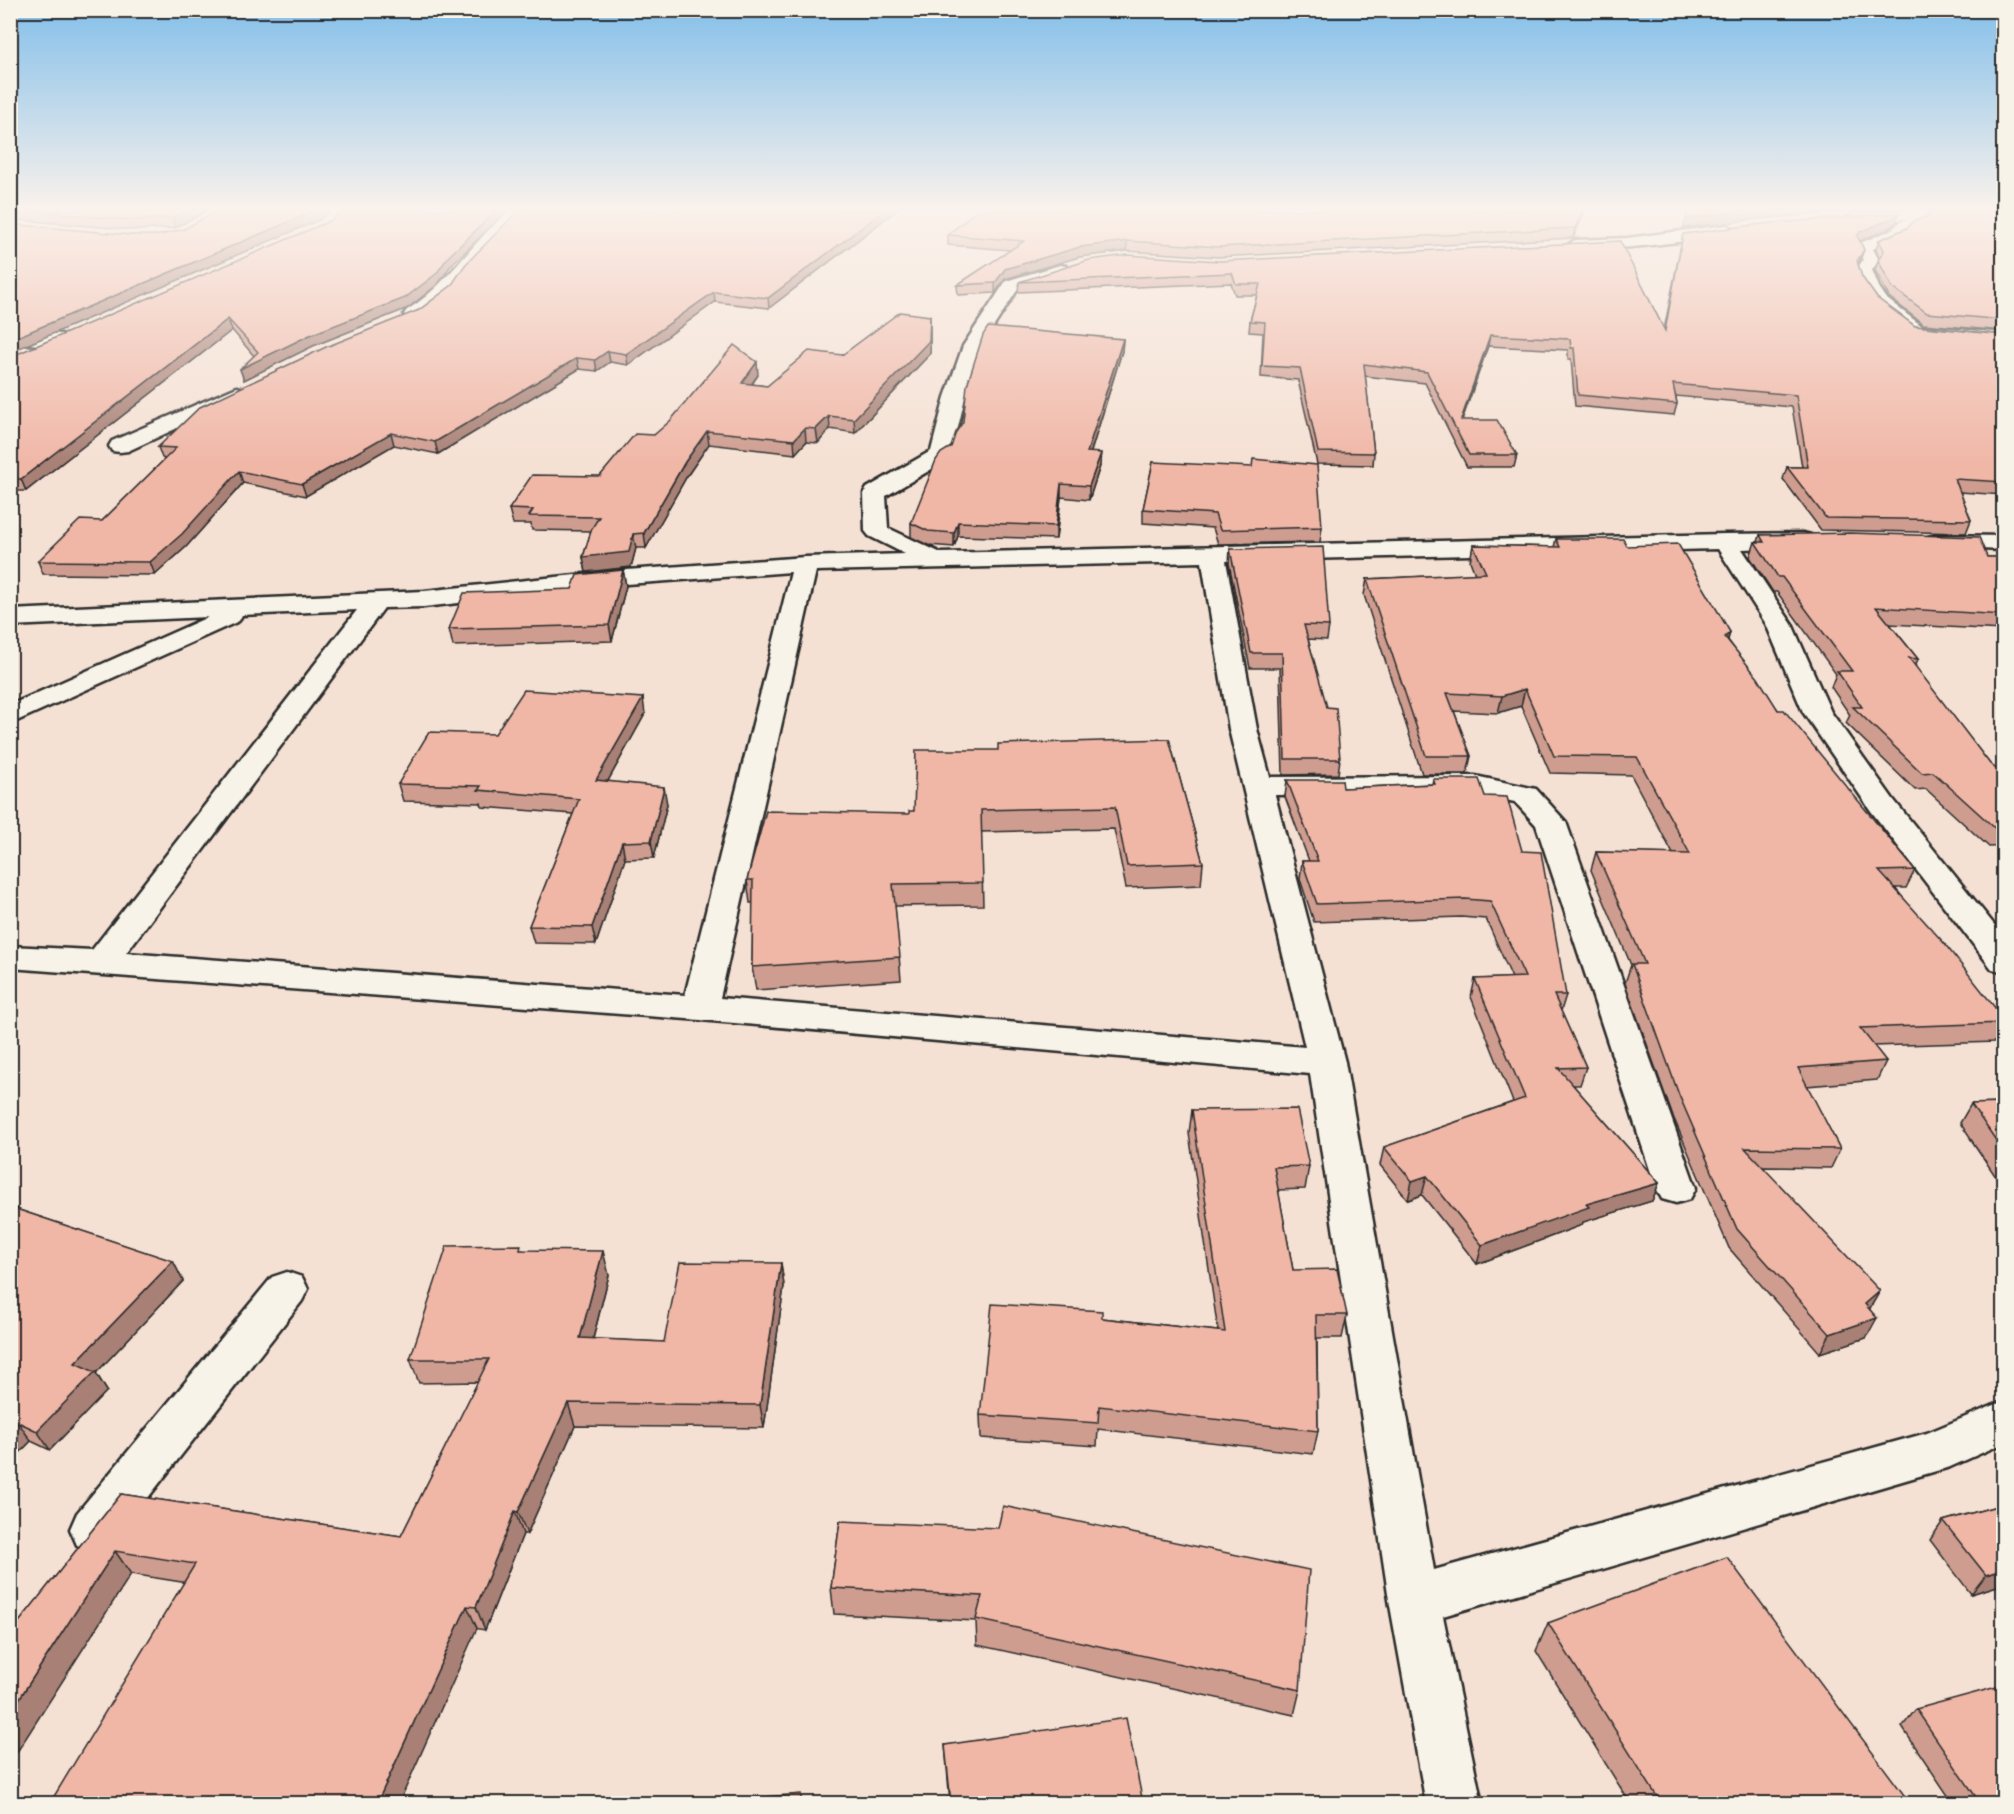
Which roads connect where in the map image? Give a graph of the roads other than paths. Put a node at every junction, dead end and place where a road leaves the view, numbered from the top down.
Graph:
1 (440, 295) edge
2 (1006, 295) edge
3 (1875, 295) edge
4 (393, 322) edge
5 (10, 337) edge
6 (2004, 339) edge
7 (31, 353) edge
8 (248, 388) edge
9 (120, 446) dead end
10 (1821, 540) edge
11 (1725, 541) junction
12 (1913, 541) edge
13 (2004, 543) edge
14 (1213, 553) junction
15 (938, 562) junction
16 (805, 564) junction
17 (376, 602) junction
18 (246, 608) junction
19 (10, 618) edge
20 (10, 716) edge
21 (1258, 786) junction
22 (10, 957) edge
23 (2004, 961) edge
24 (101, 962) junction
25 (700, 1008) junction
26 (1326, 1062) junction
27 (1676, 1188) dead end
28 (287, 1289) dead end
29 (2004, 1421) edge
30 (70, 1559) edge
31 (1414, 1600) junction
32 (1454, 1803) edge

1 - 4 street
2 - 15 street
3 - 6 street
5 - 7 street
8 - 9 street
10 - 11 street
11 - 14 street
11 - 23 street
12 - 13 street
14 - 15 street
14 - 21 street
15 - 16 street
16 - 17 street
16 - 25 street
17 - 18 street
17 - 24 street
18 - 19 street
18 - 20 street
21 - 26 street
21 - 27 street
22 - 24 street
24 - 25 street
25 - 26 street
26 - 31 street
28 - 30 street
29 - 31 street
31 - 32 street

